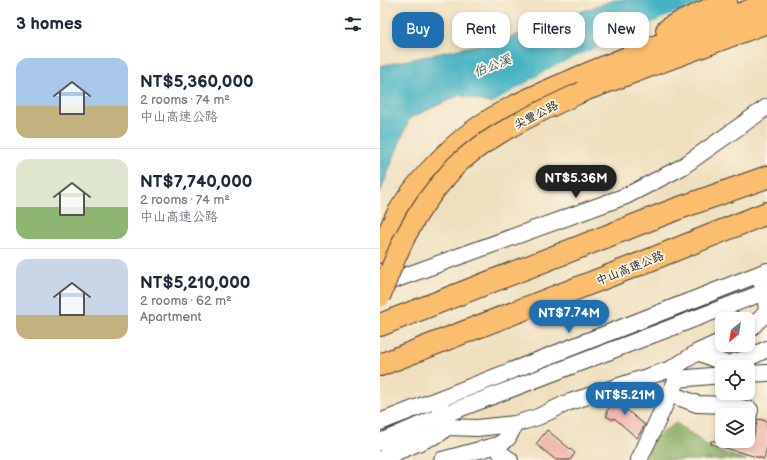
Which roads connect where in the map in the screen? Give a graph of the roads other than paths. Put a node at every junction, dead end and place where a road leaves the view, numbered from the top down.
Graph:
1 (727, 0) edge
2 (767, 3) edge
3 (767, 23) edge
4 (639, 51) junction
5 (767, 107) edge
6 (767, 176) edge
7 (767, 212) edge
8 (380, 253) edge
9 (763, 273) edge
10 (380, 285) edge
11 (766, 291) edge
12 (380, 297) edge
13 (767, 312) edge
14 (755, 323) edge
15 (380, 325) edge
16 (715, 344) edge
17 (767, 349) edge
18 (698, 352) junction
19 (380, 365) edge
20 (767, 373) edge
21 (674, 374) junction
22 (755, 374) edge
23 (715, 375) edge
24 (670, 394) junction
25 (743, 408) edge
26 (443, 414) junction
27 (380, 422) edge
28 (515, 424) junction
29 (380, 442) edge
30 (498, 445) junction
31 (380, 459) edge
32 (442, 460) edge
33 (510, 460) edge
34 (639, 460) edge

1 - 4 main road
2 - 4 main road, 尖豐公路
3 - 12 main road, 尖豐公路, bridge
4 - 8 main road, 尖豐公路
5 - 10 street
6 - 15 highway
7 - 19 highway, 中山高速公路
9 - 11 street
9 - 26 street
11 - 13 street
11 - 26 street
13 - 14 street
16 - 18 street
17 - 18 street
18 - 21 street
20 - 22 street
21 - 23 street
21 - 24 street
21 - 28 street
24 - 25 street
24 - 34 street
26 - 27 street
26 - 28 street
26 - 29 street
26 - 31 street
28 - 30 street
30 - 32 street
30 - 33 street

